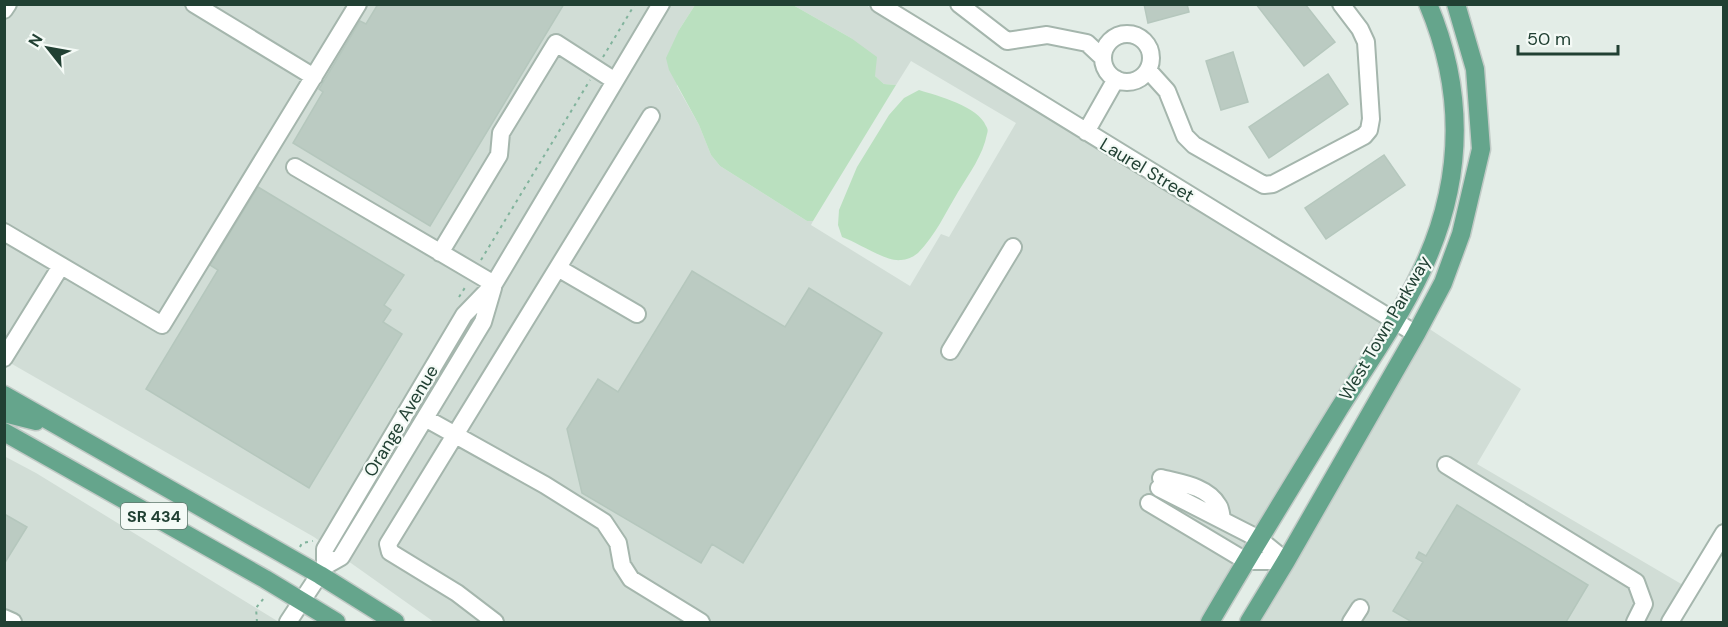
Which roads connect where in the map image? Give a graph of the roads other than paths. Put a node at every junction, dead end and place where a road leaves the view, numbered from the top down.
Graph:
1 (8, 4) edge
2 (194, 4) edge
3 (358, 4) edge
4 (661, 4) edge
5 (879, 4) edge
6 (959, 4) edge
7 (1341, 4) edge
8 (1428, 4) edge
9 (1456, 4) edge
10 (4, 10) edge
11 (1103, 58) junction
12 (1148, 70) junction
13 (314, 77) junction
14 (1116, 79) junction
15 (615, 81) junction
16 (651, 116) dead end
17 (1086, 132) junction
18 (295, 166) dead end
19 (4, 232) edge
20 (1013, 247) dead end
21 (440, 252) junction
22 (61, 267) junction
23 (558, 268) junction
24 (494, 284) junction
25 (637, 314) dead end
26 (1394, 320) junction
27 (1416, 334) junction
28 (950, 351) dead end
29 (4, 358) edge
30 (4, 395) edge
31 (4, 413) edge
32 (425, 418) junction
33 (58, 427) junction
34 (4, 432) edge
35 (456, 434) junction
36 (1446, 465) dead end
37 (1160, 483) dead end
38 (1149, 503) dead end
39 (1724, 533) edge
40 (1259, 539) junction
41 (1246, 561) junction
42 (1286, 561) junction
43 (322, 570) junction
44 (303, 602) junction
45 (1360, 608) dead end
46 (4, 618) edge
47 (13, 622) edge
48 (288, 622) edge
49 (336, 622) edge
50 (395, 622) edge
51 (495, 622) edge
52 (701, 622) edge
53 (1210, 622) edge
54 (1249, 622) edge
55 (1351, 622) edge
56 (1635, 622) edge
57 (1670, 622) edge

1 - 10 street
2 - 13 street
3 - 13 street
4 - 15 street, Orange Avenue
5 - 17 street, Laurel Street
6 - 11 street
7 - 12 street
8 - 26 main road, West Town Parkway
9 - 27 main road, West Town Parkway
11 - 12 street
11 - 14 street
12 - 14 street
13 - 22 street
14 - 17 street
15 - 21 street
15 - 24 street, Orange Avenue
16 - 23 street
17 - 26 street, Laurel Street
18 - 21 street
19 - 22 street
20 - 28 street
21 - 24 street
22 - 29 street
23 - 25 street
23 - 35 street
24 - 32 street, Orange Avenue
24 - 43 street, Orange Avenue
26 - 27 street, Laurel Street
26 - 40 main road, West Town Parkway
27 - 42 main road, West Town Parkway
30 - 33 main road, SR 434
31 - 33 main road
32 - 35 street
32 - 43 street, Orange Avenue
33 - 43 main road, SR 434
34 - 44 main road, SR 434
35 - 51 street
35 - 52 street
36 - 56 street
37 - 40 street
38 - 41 street
39 - 57 street
40 - 41 main road, West Town Parkway
40 - 42 street
41 - 42 street
41 - 53 main road, West Town Parkway
42 - 54 main road, West Town Parkway
43 - 44 street, Orange Avenue
43 - 50 main road, SR 434
44 - 48 street, Orange Avenue
44 - 49 main road, SR 434
45 - 55 street
46 - 47 street

